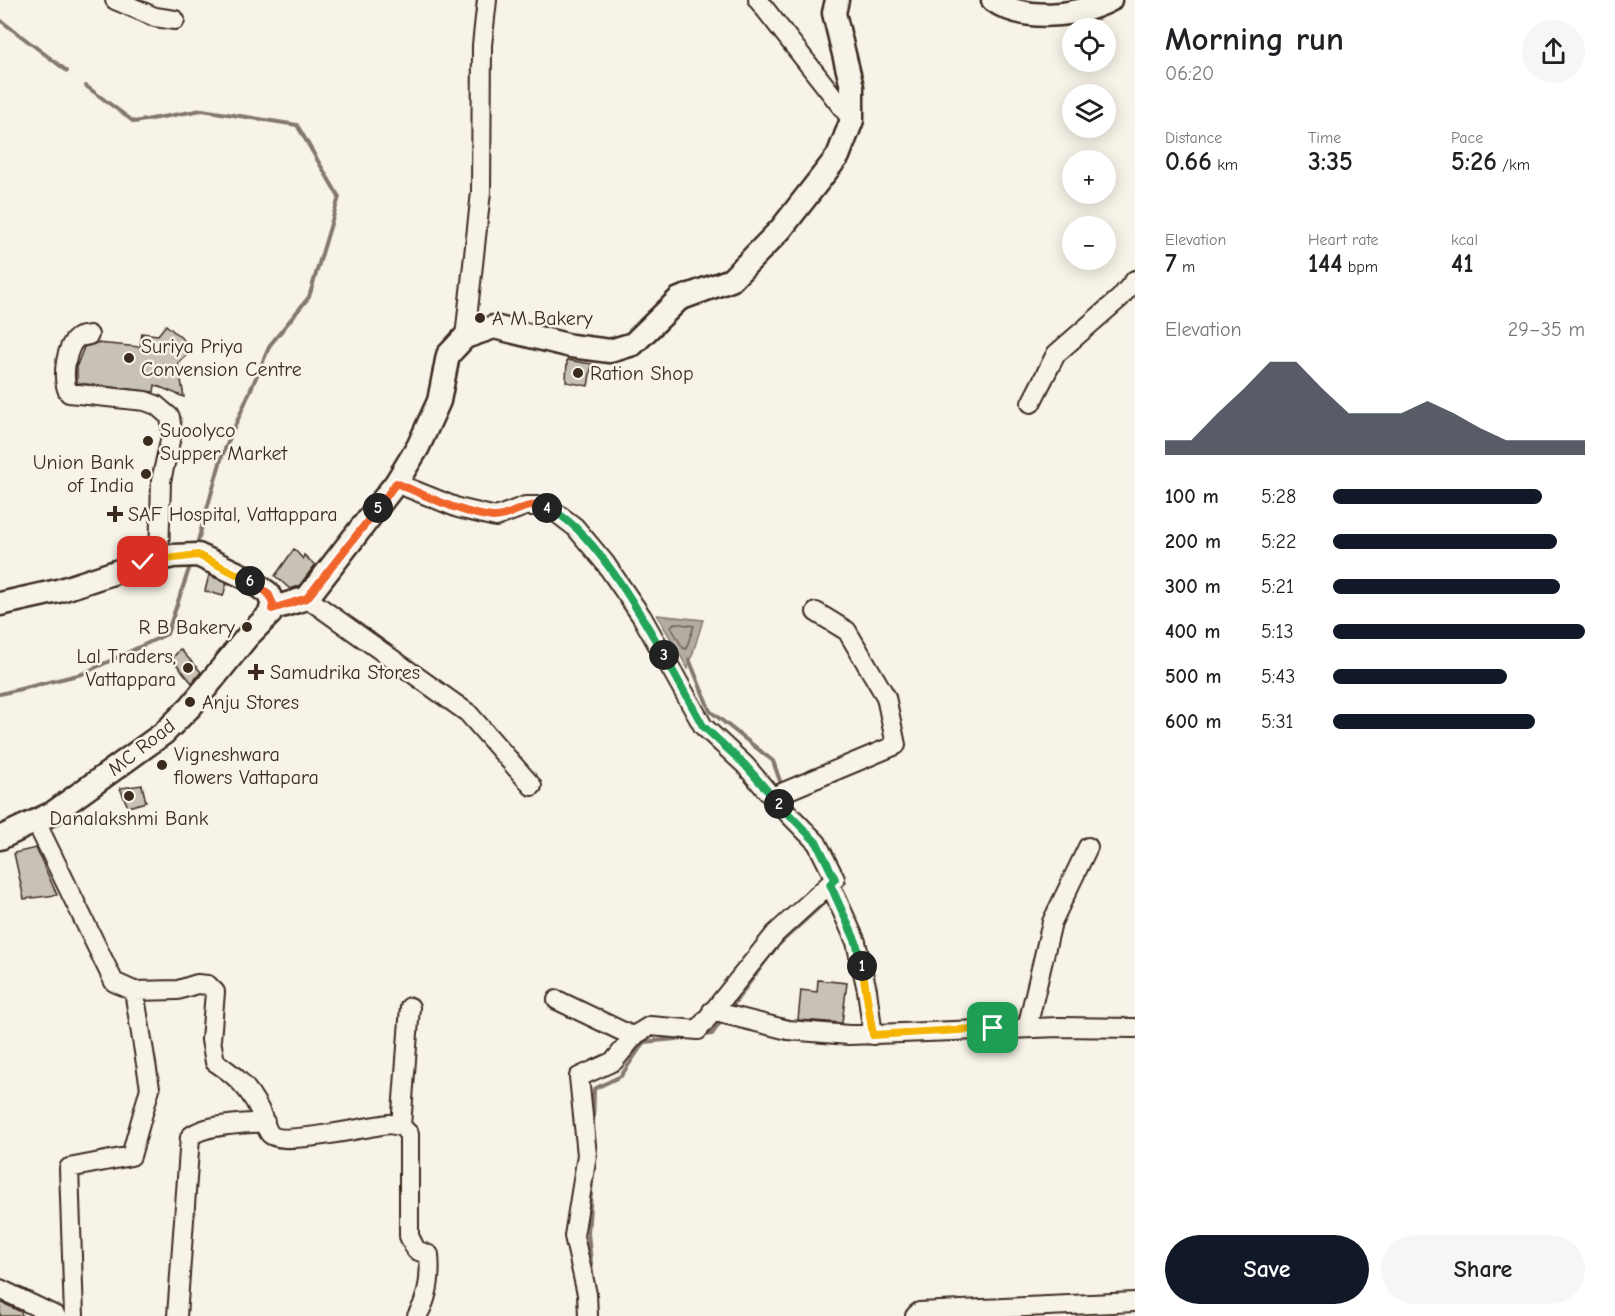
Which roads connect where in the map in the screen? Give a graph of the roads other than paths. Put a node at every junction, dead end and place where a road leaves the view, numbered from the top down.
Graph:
1 (115, 0) edge
2 (487, 0) edge
3 (758, 0) edge
4 (993, 0) edge
5 (1110, 0) edge
6 (832, 4) edge
7 (175, 20) dead end
8 (852, 120) junction
9 (1135, 280) edge
10 (89, 335) dead end
11 (465, 337) junction
12 (1031, 403) dead end
13 (396, 483) junction
14 (159, 559) junction
15 (307, 598) junction
16 (0, 604) edge
17 (272, 609) junction
18 (816, 612) dead end
19 (532, 786) dead end
20 (772, 797) junction
21 (36, 822) junction
22 (0, 838) edge
23 (1088, 847) dead end
24 (830, 884) junction
25 (134, 991) junction
26 (557, 1000) dead end
27 (410, 1007) dead end
28 (712, 1011) junction
29 (1027, 1028) junction
30 (1135, 1028) edge
31 (873, 1035) junction
32 (634, 1037) junction
33 (265, 1122) junction
34 (401, 1126) junction
35 (0, 1289) edge
36 (1135, 1302) edge
37 (56, 1316) edge
38 (74, 1316) edge
39 (177, 1316) edge
40 (417, 1316) edge
41 (588, 1316) edge
42 (915, 1316) edge

1 - 7 street
2 - 11 street
3 - 8 street
4 - 5 main road
6 - 8 main road
8 - 11 main road
9 - 12 street
10 - 14 street
11 - 13 main road
13 - 15 main road
13 - 20 street
14 - 16 main road
14 - 17 main road
15 - 17 main road
15 - 19 street
17 - 21 main road, MC Road
18 - 20 street
20 - 24 street
21 - 22 main road, MC Road
21 - 25 street
23 - 29 street
24 - 28 street
24 - 31 street
25 - 33 street
25 - 38 street
26 - 32 street
27 - 34 street
28 - 31 street
28 - 32 street
29 - 30 street
29 - 31 street
32 - 41 street
33 - 34 street
33 - 39 street
34 - 40 street
35 - 37 street
36 - 42 street

